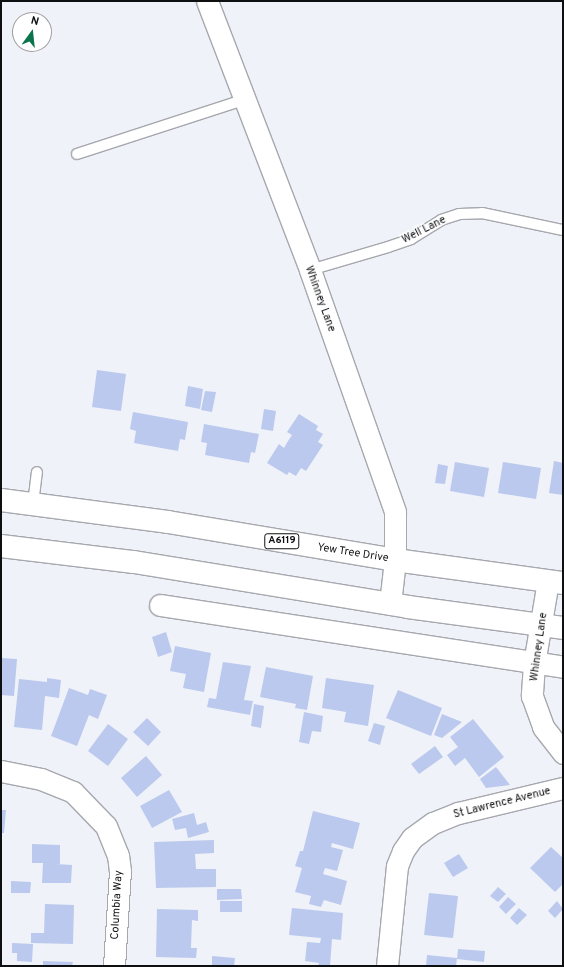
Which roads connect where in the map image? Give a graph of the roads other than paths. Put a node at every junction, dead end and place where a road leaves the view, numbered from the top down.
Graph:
1 (207, 1) edge
2 (243, 100) junction
3 (77, 154) dead end
4 (563, 230) edge
5 (310, 270) junction
6 (36, 472) dead end
7 (1, 500) edge
8 (33, 504) junction
9 (1, 546) edge
10 (395, 560) junction
11 (555, 582) edge
12 (390, 604) junction
13 (160, 605) dead end
14 (553, 626) edge
15 (534, 664) junction
16 (563, 667) edge
17 (563, 753) edge
18 (1, 771) edge
19 (563, 788) edge
20 (114, 966) edge
21 (387, 966) edge

1 - 2 street, Whinney Lane
2 - 3 lane
2 - 5 street, Whinney Lane
4 - 5 lane, Well Lane
5 - 10 street, Whinney Lane
6 - 8 lane
7 - 8 highway, Yew Tree Drive / A6119
8 - 10 highway, Yew Tree Drive / A6119
9 - 12 highway
10 - 11 highway, Yew Tree Drive / A6119
10 - 12 street, Whinney Lane
11 - 14 street, Whinney Lane
12 - 14 highway
13 - 15 street
14 - 15 street, Whinney Lane
15 - 16 street
15 - 17 street, Whinney Lane
18 - 20 street, Columbia Way
19 - 21 street, St Lawrence Avenue

